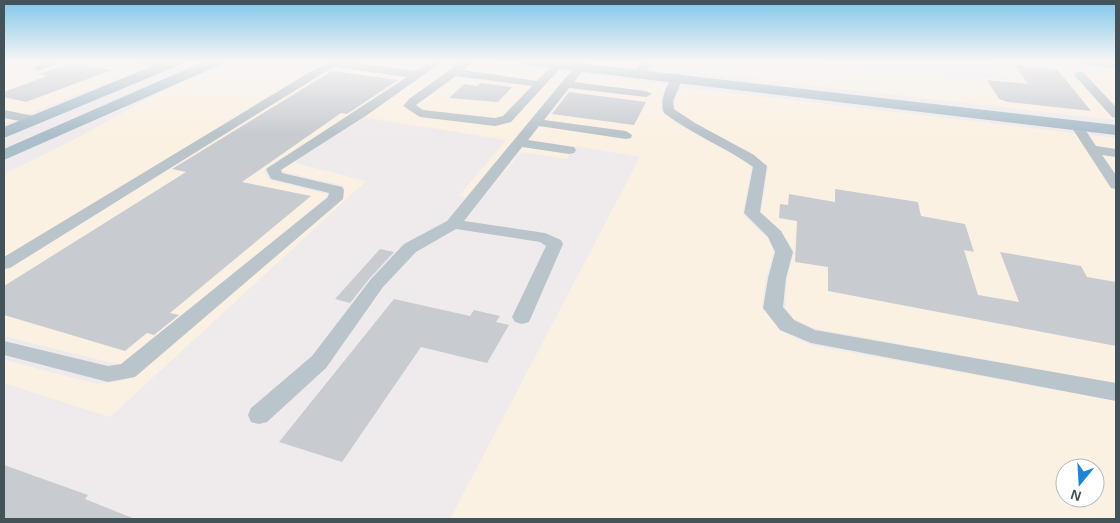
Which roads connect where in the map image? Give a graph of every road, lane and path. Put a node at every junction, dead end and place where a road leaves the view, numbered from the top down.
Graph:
1 (118, 85) edge
2 (162, 85) edge
3 (294, 85) edge
4 (396, 85) edge
5 (434, 85) edge
6 (537, 85) edge
7 (565, 85) edge
8 (577, 85) edge
9 (674, 85) edge
10 (741, 85) edge
11 (1090, 85) edge
12 (646, 94) dead end
13 (4, 114) edge
14 (1116, 114) edge
15 (35, 120) junction
16 (536, 122) junction
17 (1076, 125) junction
18 (1116, 130) edge
19 (4, 133) edge
20 (626, 135) dead end
21 (519, 143) junction
22 (569, 150) dead end
23 (1091, 150) junction
24 (1116, 153) edge
25 (4, 155) edge
26 (1116, 185) edge
27 (453, 224) junction
28 (4, 264) edge
29 (522, 316) dead end
30 (4, 348) edge
31 (1116, 392) edge
32 (259, 414) dead end

1 - 15 main road
2 - 25 main road
3 - 28 street
4 - 30 street
5 - 6 street
7 - 16 street
8 - 12 street
9 - 31 street
10 - 17 main road
11 - 14 street
13 - 15 street
15 - 19 main road
16 - 20 street
16 - 21 street
17 - 18 main road
17 - 23 street
21 - 22 street
21 - 27 street
23 - 24 street
23 - 26 street
27 - 29 street
27 - 32 street

